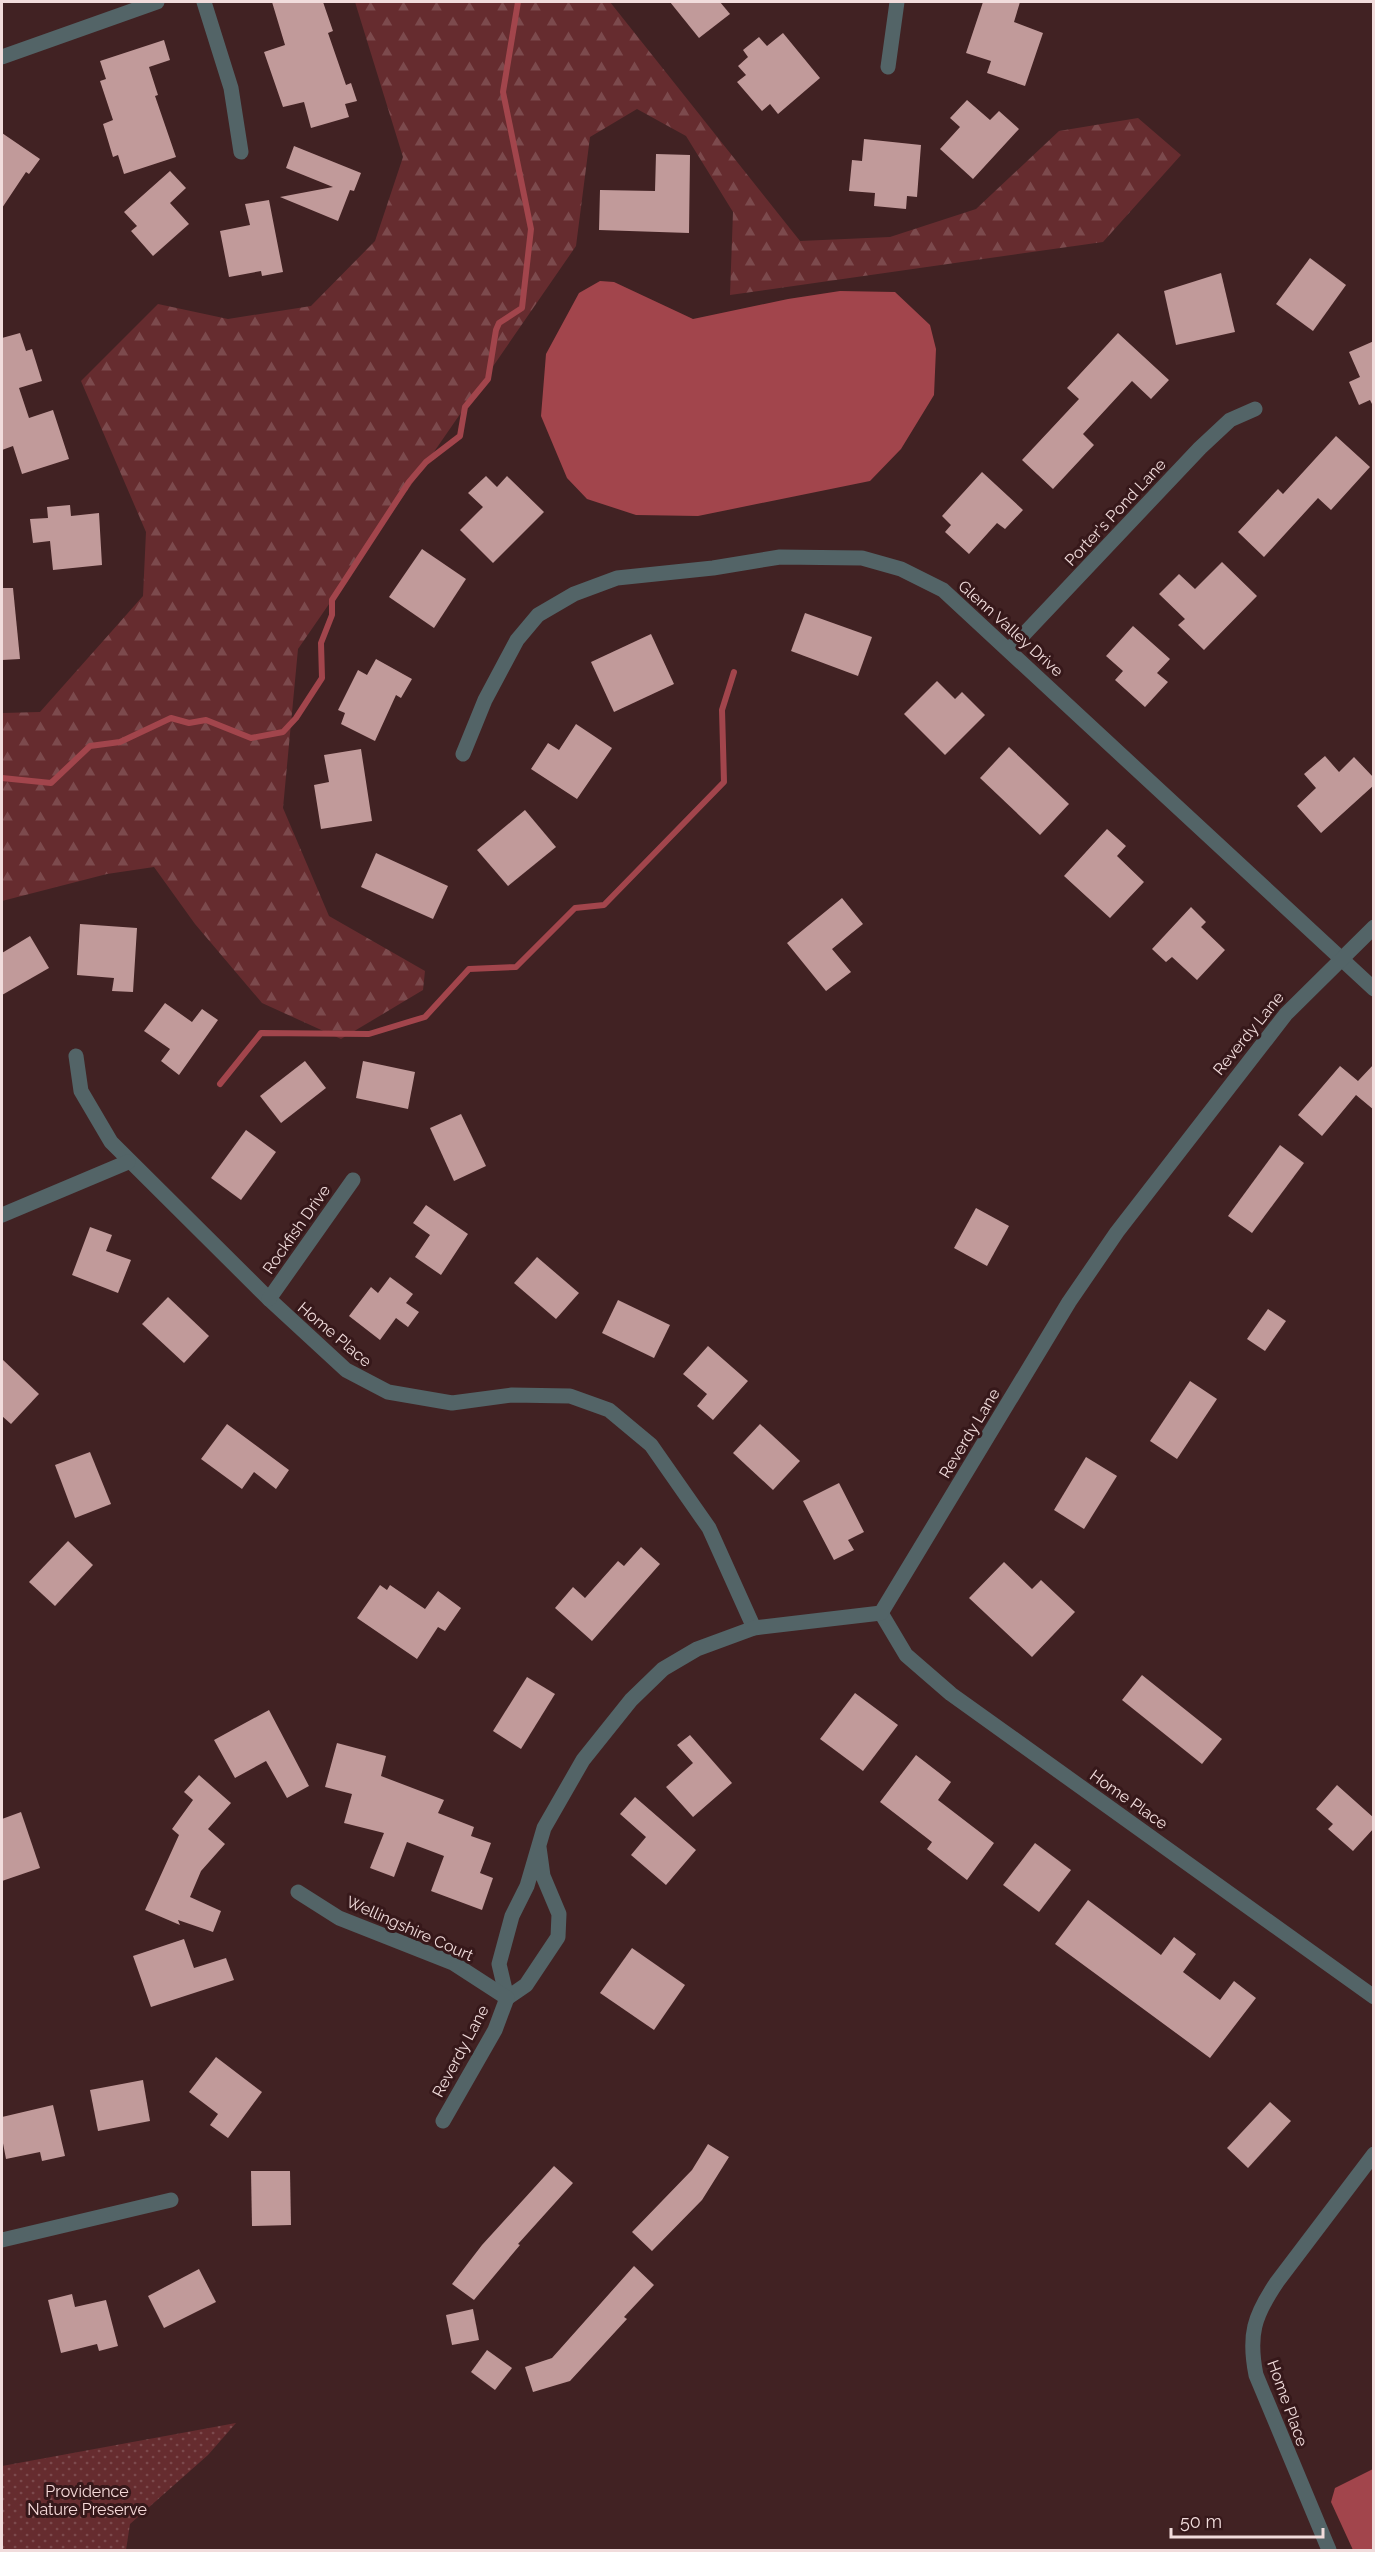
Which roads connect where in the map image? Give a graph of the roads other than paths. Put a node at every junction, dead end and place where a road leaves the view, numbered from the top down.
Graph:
1 (157, 2) edge
2 (204, 2) edge
3 (897, 2) edge
4 (2, 57) edge
5 (888, 67) dead end
6 (241, 152) dead end
7 (1255, 409) dead end
8 (1009, 650) junction
9 (463, 754) dead end
10 (1374, 927) edge
11 (1340, 958) junction
12 (1374, 988) edge
13 (76, 1056) dead end
14 (128, 1162) junction
15 (353, 1180) dead end
16 (2, 1215) edge
17 (269, 1299) junction
18 (881, 1613) junction
19 (754, 1628) junction
20 (538, 1847) junction
21 (298, 1892) dead end
22 (1374, 1997) edge
23 (507, 1998) junction
24 (443, 2121) dead end
25 (1374, 2154) edge
26 (171, 2200) dead end
27 (2, 2240) edge
28 (1329, 2550) edge

1 - 4 street
2 - 6 street
3 - 5 street
7 - 8 street, Porter's Pond Lane
8 - 9 street, Glenn Valley Drive
8 - 11 street, Glenn Valley Drive
10 - 11 street, Reverdy Lane
11 - 12 street, Glenn Valley Drive
11 - 18 street, Reverdy Lane
13 - 14 street, Home Place
14 - 16 street
14 - 17 street, Home Place
15 - 17 street, Rockfish Drive
17 - 19 street, Home Place
18 - 19 street, Reverdy Lane
18 - 22 street, Home Place
19 - 20 street, Reverdy Lane
20 - 23 street, Reverdy Lane
20 - 23 street, Reverdy Lane
21 - 23 street, Wellingshire Court
23 - 24 street, Reverdy Lane
25 - 28 street, Home Place
26 - 27 street

